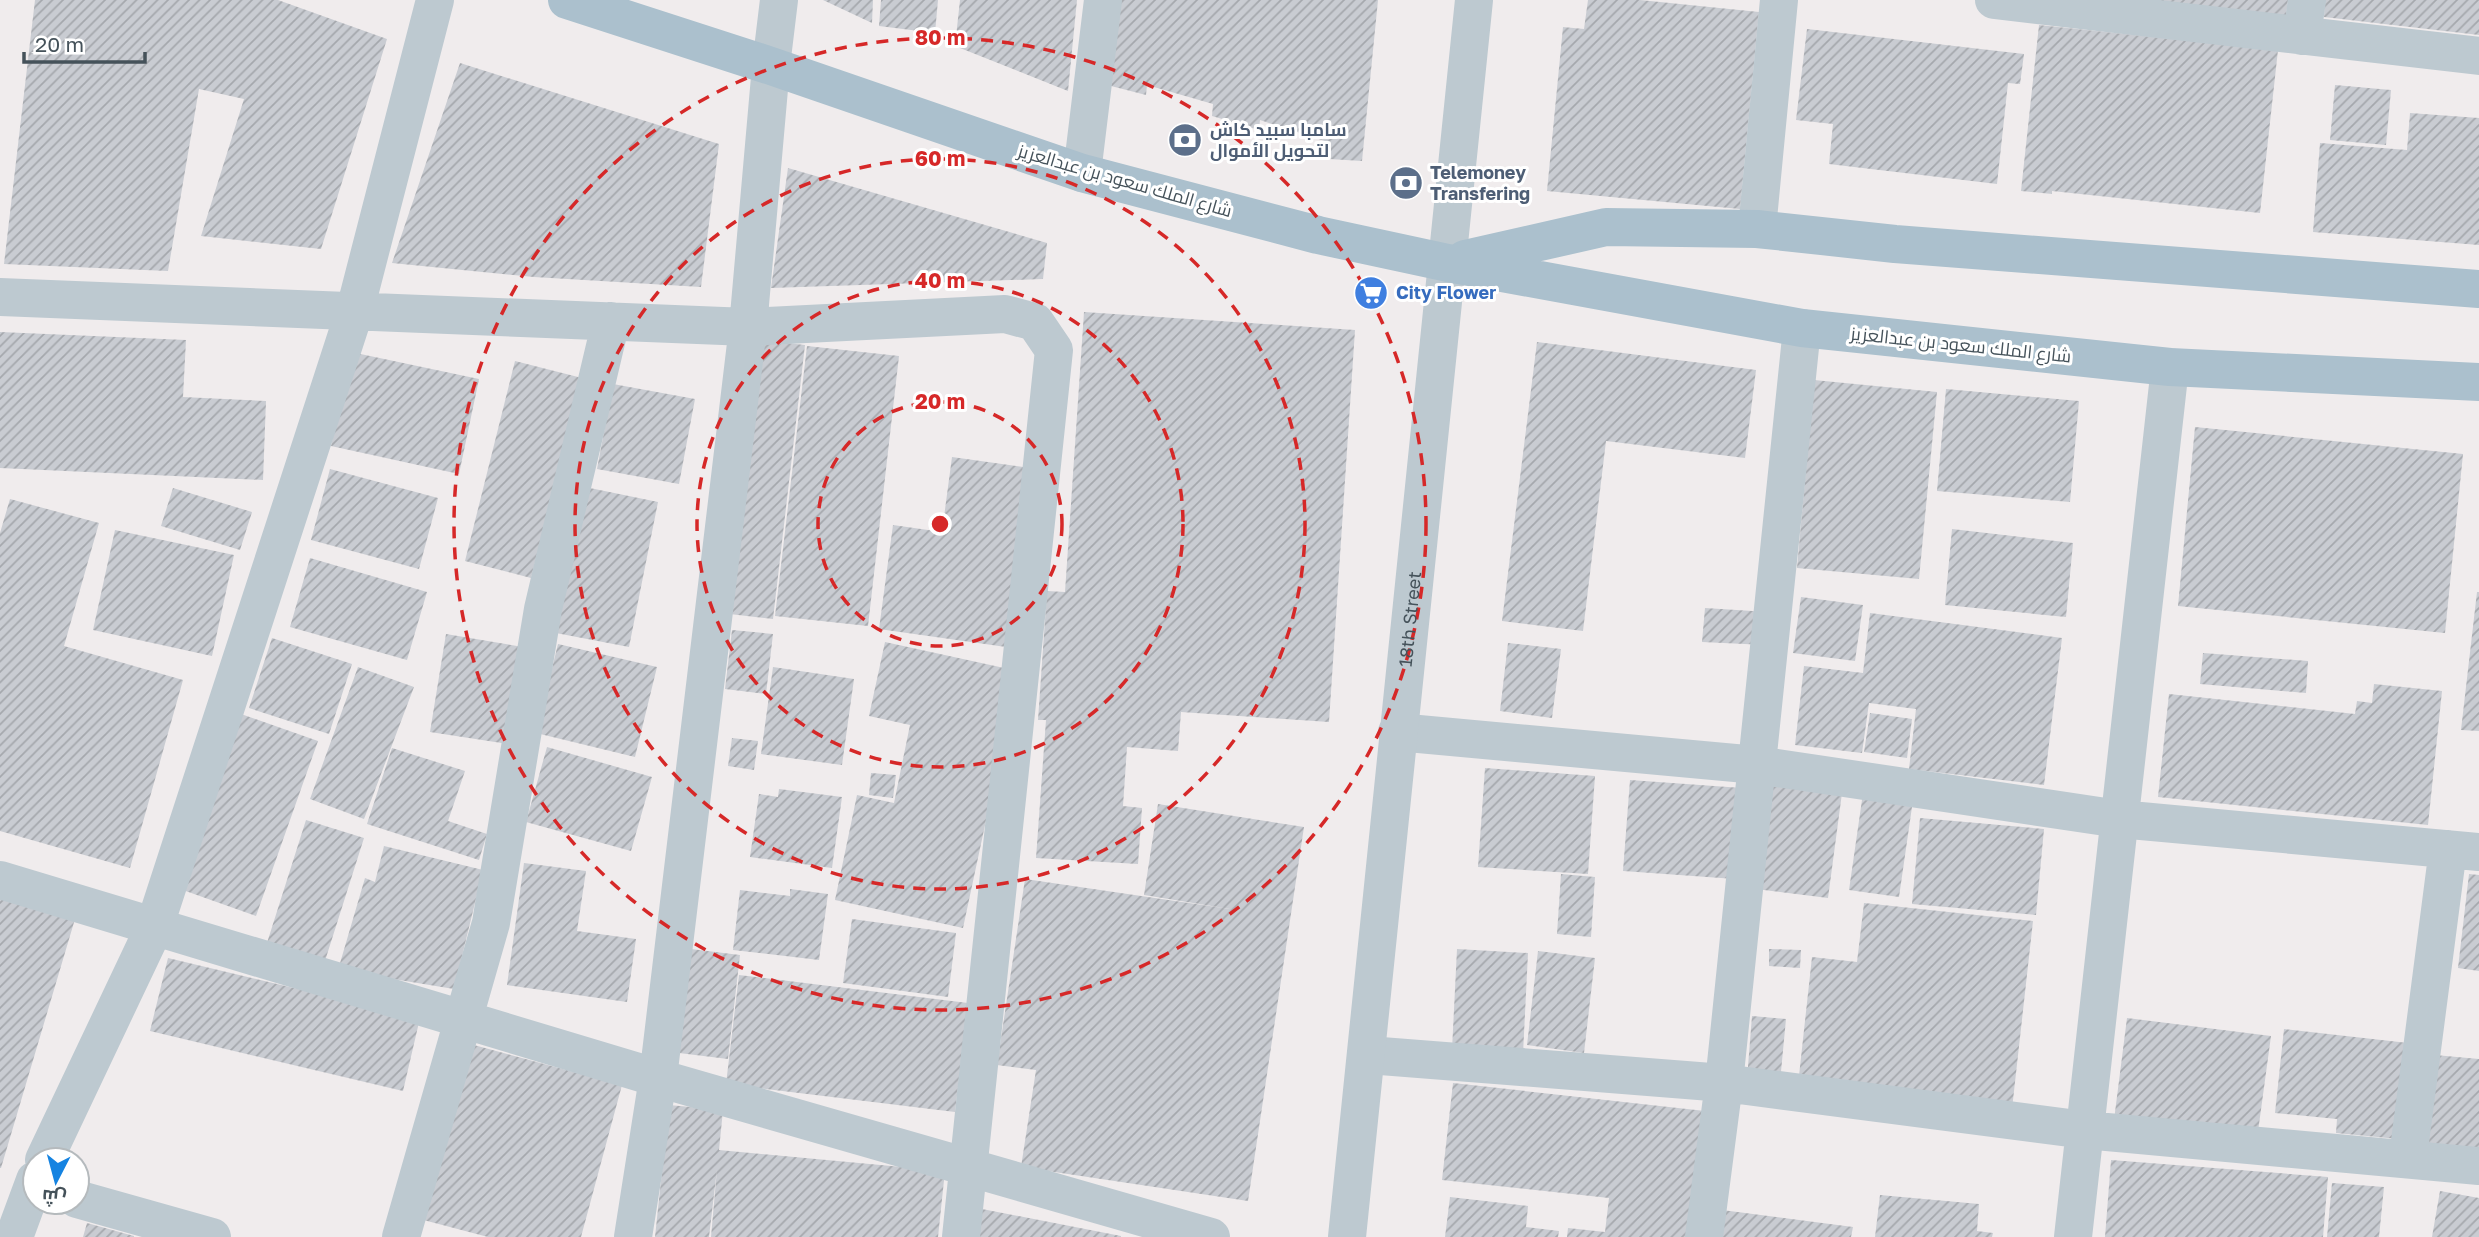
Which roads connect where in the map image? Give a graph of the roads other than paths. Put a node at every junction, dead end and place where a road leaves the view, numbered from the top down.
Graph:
1 (435, 0) edge
2 (567, 0) edge
3 (779, 0) edge
4 (1102, 0) edge
5 (1474, 0) edge
6 (1779, 0) edge
7 (1994, 0) edge
8 (2035, 2) edge
9 (2304, 18) edge
10 (2479, 56) edge
11 (771, 65) junction
12 (1082, 173) junction
13 (1757, 229) junction
14 (1448, 263) junction
15 (2479, 289) edge
16 (0, 297) edge
17 (355, 310) junction
18 (611, 321) junction
19 (748, 327) junction
20 (1802, 328) junction
21 (2170, 368) junction
22 (2479, 382) edge
23 (1397, 732) junction
24 (1757, 765) junction
25 (2119, 819) junction
26 (2464, 851) edge
27 (0, 880) edge
28 (154, 928) junction
29 (461, 1020) junction
30 (1368, 1055) junction
31 (658, 1078) junction
32 (1724, 1083) junction
33 (2085, 1130) junction
34 (45, 1146) edge
35 (2409, 1157) junction
36 (2479, 1166) edge
37 (970, 1170) junction
38 (91, 1203) edge
39 (21, 1209) edge
40 (14, 1237) edge
41 (212, 1237) edge
42 (401, 1237) edge
43 (633, 1237) edge
44 (961, 1237) edge
45 (1211, 1237) edge
46 (1347, 1237) edge
47 (1704, 1237) edge
48 (2073, 1237) edge

1 - 17 street
2 - 11 main road, شارع الملك سعود بن عبدالعزيز
3 - 11 street
4 - 12 street
5 - 14 street, 18th Street
6 - 13 street
7 - 8 street
8 - 9 street
9 - 10 street
11 - 12 main road, شارع الملك سعود بن عبدالعزيز
11 - 19 street
12 - 14 main road, شارع الملك سعود بن عبدالعزيز
13 - 14 main road, شارع الملك سعود بن عبدالعزيز
13 - 15 main road, شارع الملك سعود بن عبدالعزيز
14 - 20 main road, شارع الملك سعود بن عبدالعزيز
14 - 23 street, 18th Street
16 - 17 street
17 - 18 street
17 - 28 street
18 - 19 street
18 - 29 street
19 - 31 street
19 - 37 street
20 - 21 main road, شارع الملك سعود بن عبدالعزيز
20 - 24 street
21 - 22 main road, شارع الملك سعود بن عبدالعزيز
21 - 25 street
23 - 24 street
23 - 30 street, 18th Street
24 - 25 street
24 - 32 street
25 - 26 street
25 - 33 street
26 - 35 street
27 - 28 street
28 - 29 street
28 - 34 street
29 - 31 street
29 - 42 street
30 - 32 street
30 - 46 street, 18th Street
31 - 37 street
31 - 43 street
32 - 33 street
32 - 47 street
33 - 35 street
33 - 48 street
35 - 36 street
37 - 44 street
37 - 45 street
38 - 41 street
39 - 40 street

